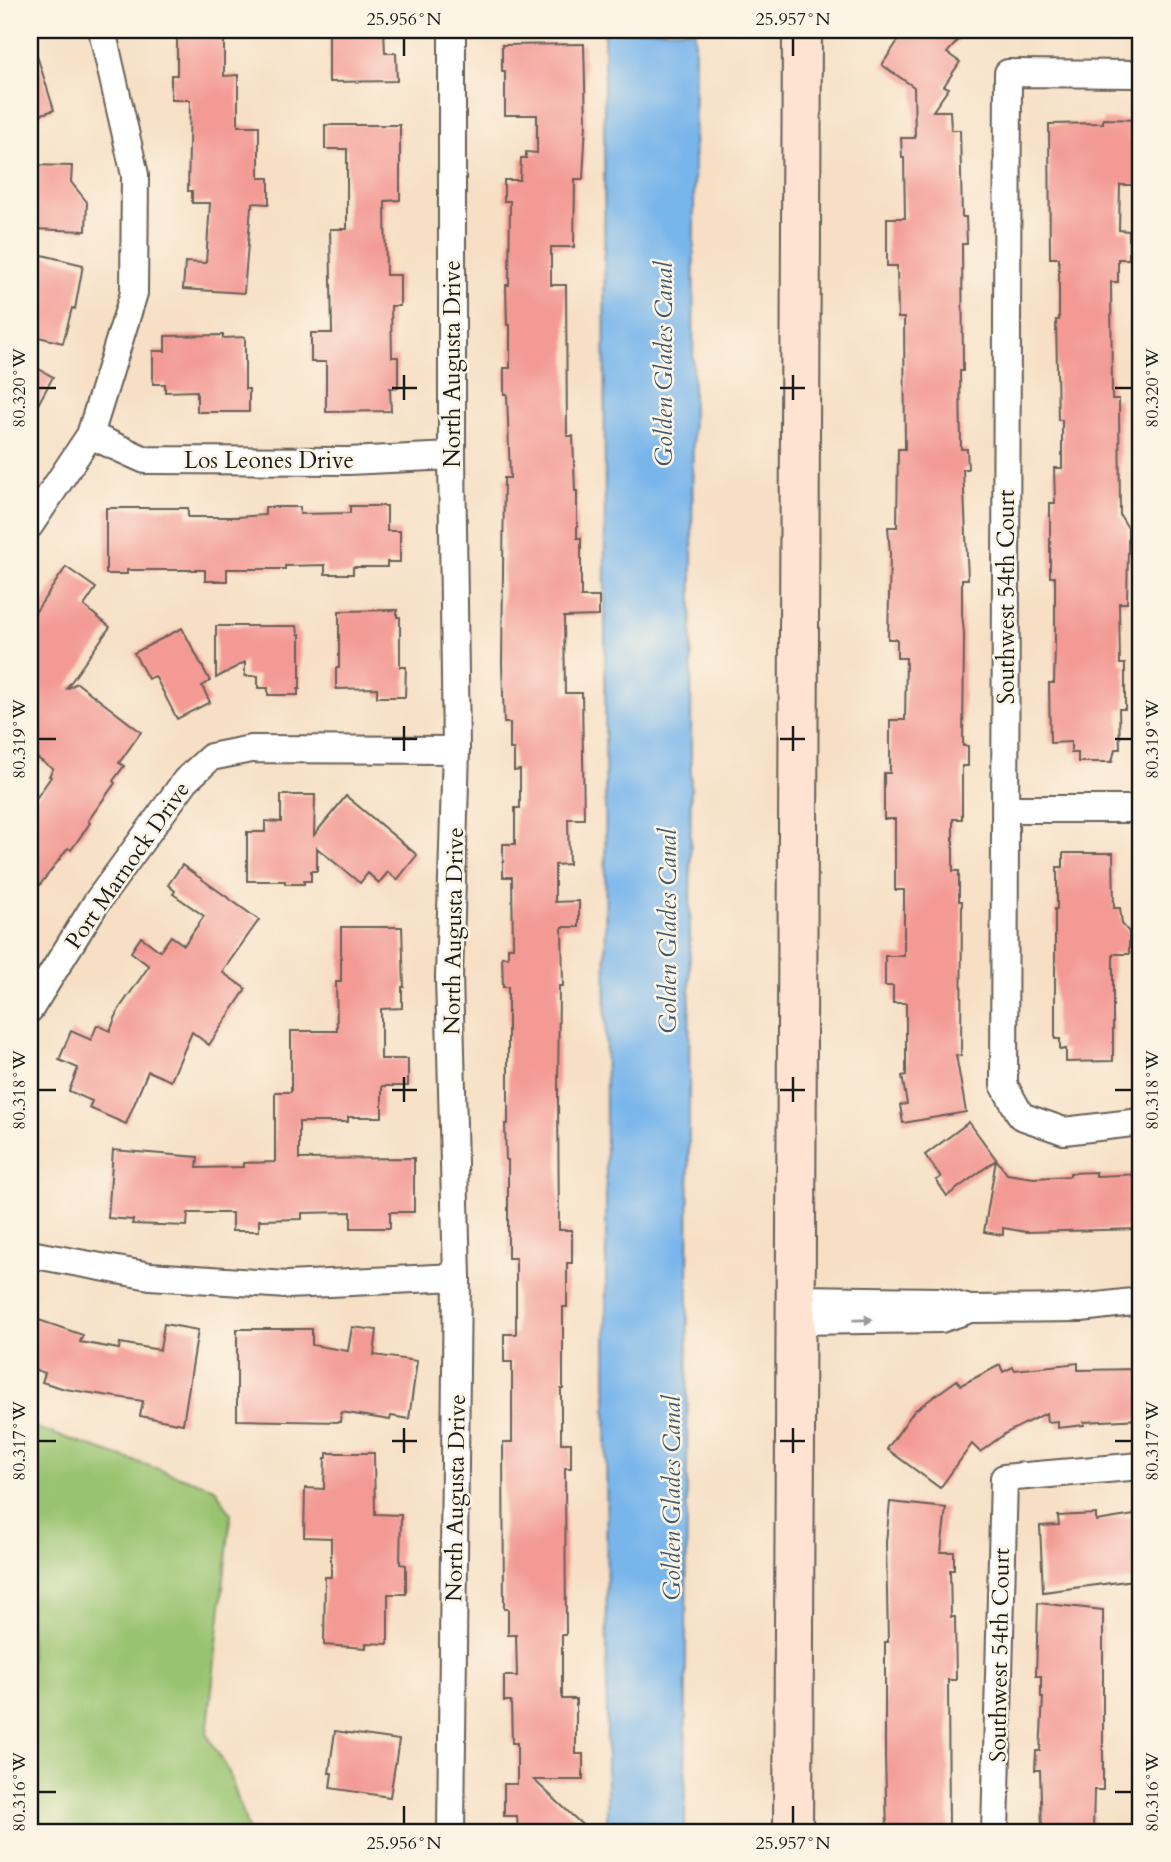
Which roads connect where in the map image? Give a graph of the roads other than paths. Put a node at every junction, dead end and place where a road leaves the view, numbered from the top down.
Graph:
1 (102, 30) edge
2 (452, 30) edge
3 (802, 30) edge
4 (1141, 74) edge
5 (90, 435) junction
6 (452, 456) junction
7 (30, 525) edge
8 (456, 750) junction
9 (1005, 809) junction
10 (1141, 809) edge
11 (30, 1009) edge
12 (1141, 1122) edge
13 (30, 1254) edge
14 (457, 1277) junction
15 (1141, 1301) edge
16 (795, 1310) junction
17 (1141, 1466) edge
18 (451, 1832) edge
19 (793, 1832) edge
20 (995, 1832) edge

1 - 5 street
2 - 6 street, North Augusta Drive
3 - 16 street
4 - 9 street, Southwest 54th Court
5 - 6 street, Los Leones Drive
5 - 7 street
6 - 8 street, North Augusta Drive
8 - 11 street, Port Marnock Drive
8 - 14 street, North Augusta Drive
9 - 10 street
9 - 12 street, Southwest 54th Court
13 - 14 street
14 - 18 street, North Augusta Drive
15 - 16 street
16 - 19 street
17 - 20 street, Southwest 54th Court

